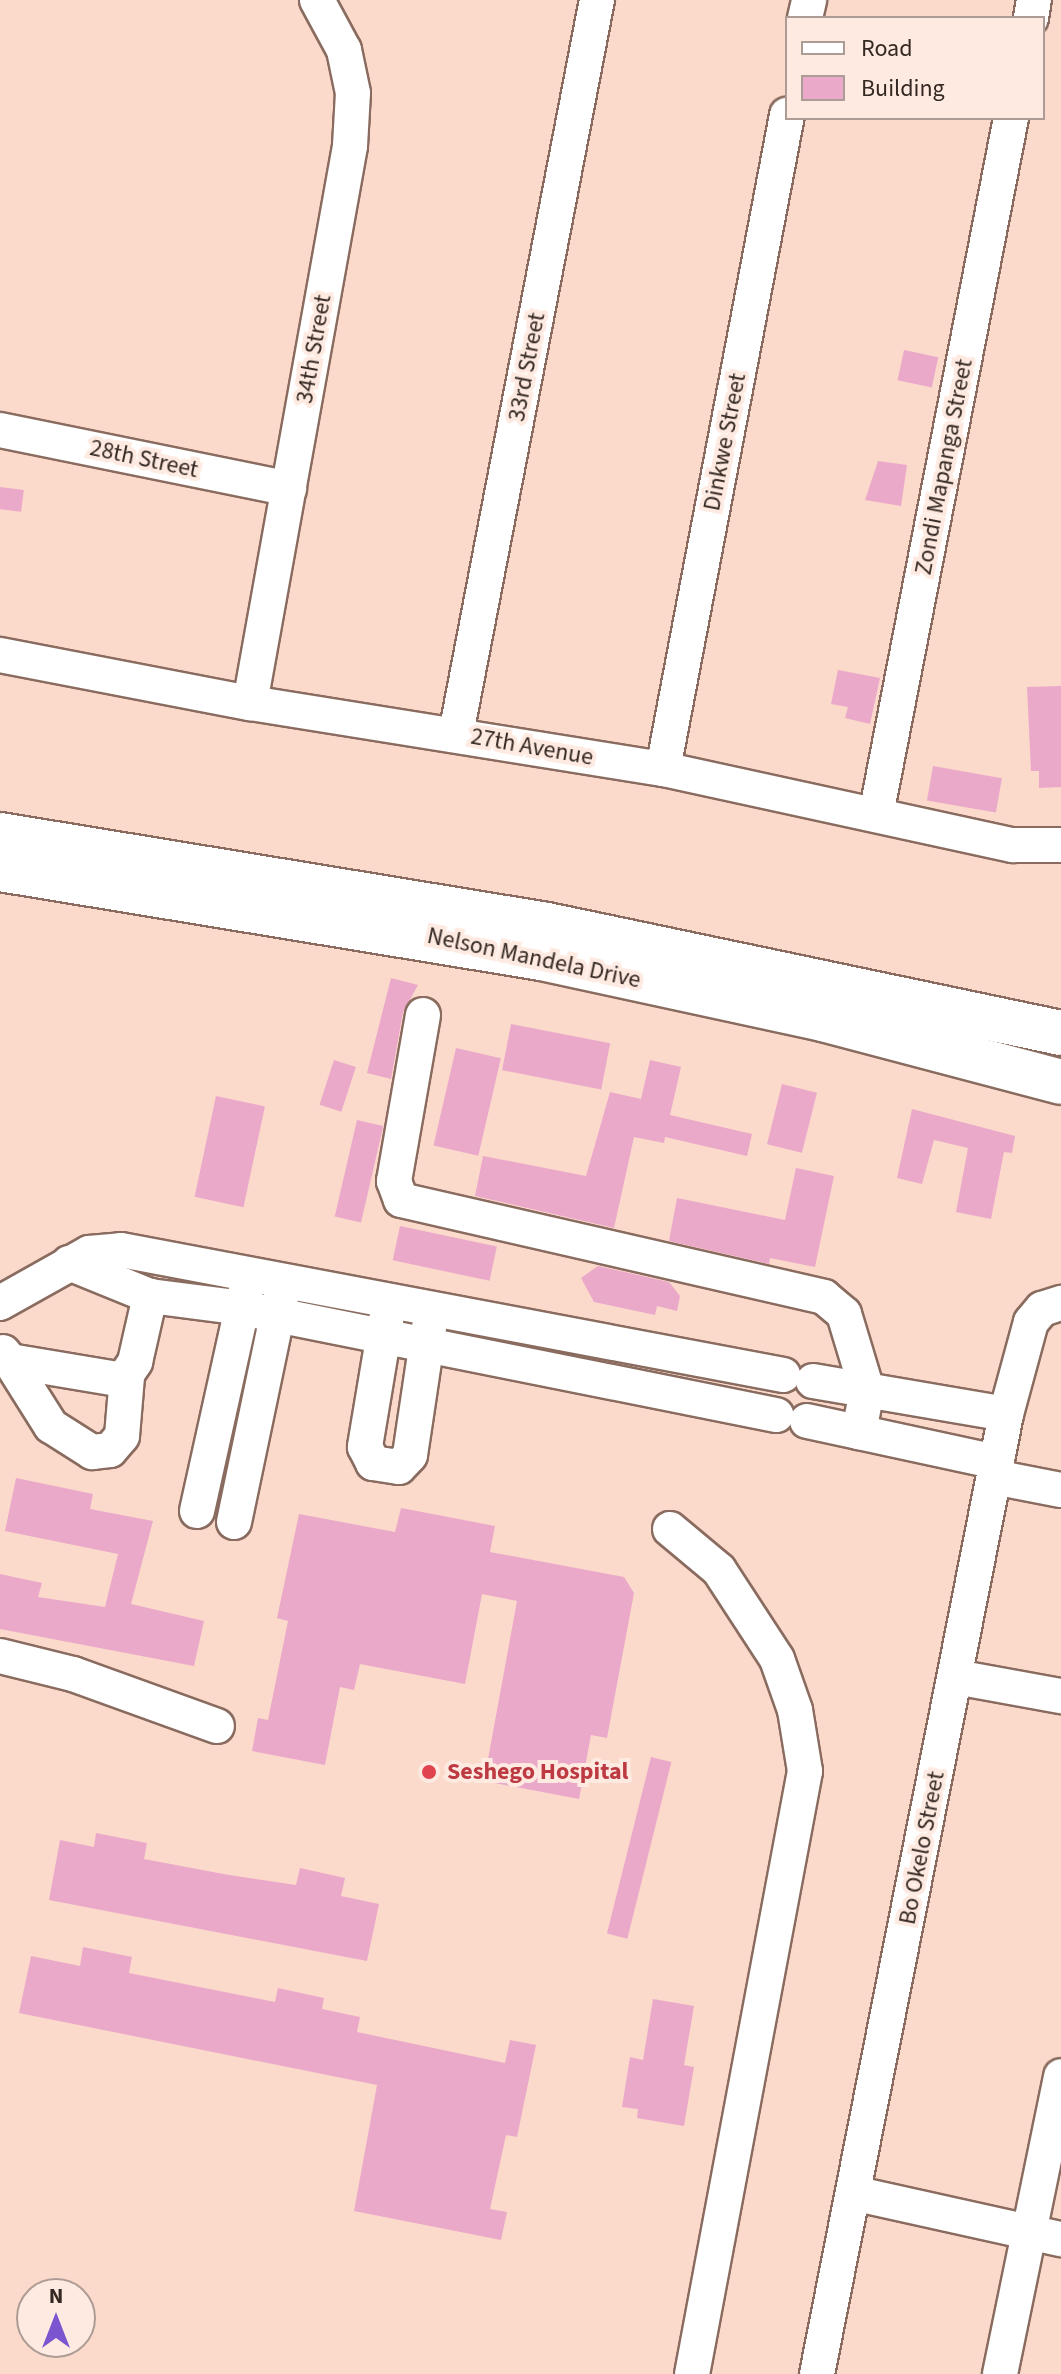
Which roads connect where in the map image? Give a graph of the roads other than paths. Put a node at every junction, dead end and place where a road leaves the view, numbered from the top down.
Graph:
1 (317, 0) edge
2 (597, 0) edge
3 (786, 120) edge
4 (1011, 120) edge
5 (0, 430) edge
6 (289, 489) junction
7 (0, 655) edge
8 (250, 703) junction
9 (456, 734) junction
10 (663, 769) junction
11 (876, 815) junction
12 (1061, 845) edge
13 (2, 861) edge
14 (423, 1015) dead end
15 (1061, 1033) edge
16 (1061, 1082) edge
17 (69, 1263) junction
18 (250, 1272) junction
19 (284, 1279) junction
20 (150, 1296) junction
21 (389, 1299) junction
22 (0, 1303) edge
23 (1061, 1303) edge
24 (432, 1307) junction
25 (242, 1308) junction
26 (277, 1315) junction
27 (383, 1336) junction
28 (426, 1344) junction
29 (5, 1355) edge
30 (127, 1377) junction
31 (867, 1390) junction
32 (1006, 1414) junction
33 (859, 1432) junction
34 (996, 1470) junction
35 (1061, 1490) edge
36 (197, 1511) dead end
37 (234, 1522) dead end
38 (670, 1529) dead end
39 (0, 1656) edge
40 (956, 1677) junction
41 (1061, 1696) edge
42 (217, 1726) dead end
43 (1061, 2076) edge
44 (853, 2193) junction
45 (1028, 2232) junction
46 (1061, 2239) edge
47 (692, 2374) edge
48 (817, 2374) edge
49 (1000, 2374) edge

1 - 6 street, 34th Street
2 - 9 street, 33rd Street
3 - 10 street, Dinkwe Street
4 - 11 street, Zondi Mapanga Street
5 - 6 street, 28th Street
6 - 8 street, 34th Street
7 - 8 street, 27th Avenue
8 - 9 street, 27th Avenue
9 - 10 street, 27th Avenue
10 - 11 street, 27th Avenue
11 - 12 street, 27th Avenue
13 - 15 main road, Nelson Mandela Drive
13 - 16 main road, Nelson Mandela Drive
14 - 31 street
17 - 18 street
17 - 20 street
17 - 22 street
18 - 19 street
18 - 25 street
19 - 21 street
19 - 26 street
20 - 25 street
20 - 30 street
21 - 24 street
21 - 27 street
23 - 32 street, Bo Okelo Street
24 - 28 street
24 - 31 street
25 - 26 street
25 - 36 street
26 - 27 street
26 - 37 street
27 - 28 street
27 - 28 street
28 - 33 street
29 - 30 street
29 - 30 street
31 - 32 street
31 - 33 street
32 - 34 street, Bo Okelo Street
33 - 34 street
34 - 35 street
34 - 40 street, Bo Okelo Street
38 - 47 street
39 - 42 street
40 - 41 street
40 - 44 street, Bo Okelo Street
43 - 45 street
44 - 45 street
44 - 48 street, Bo Okelo Street
45 - 46 street
45 - 49 street

